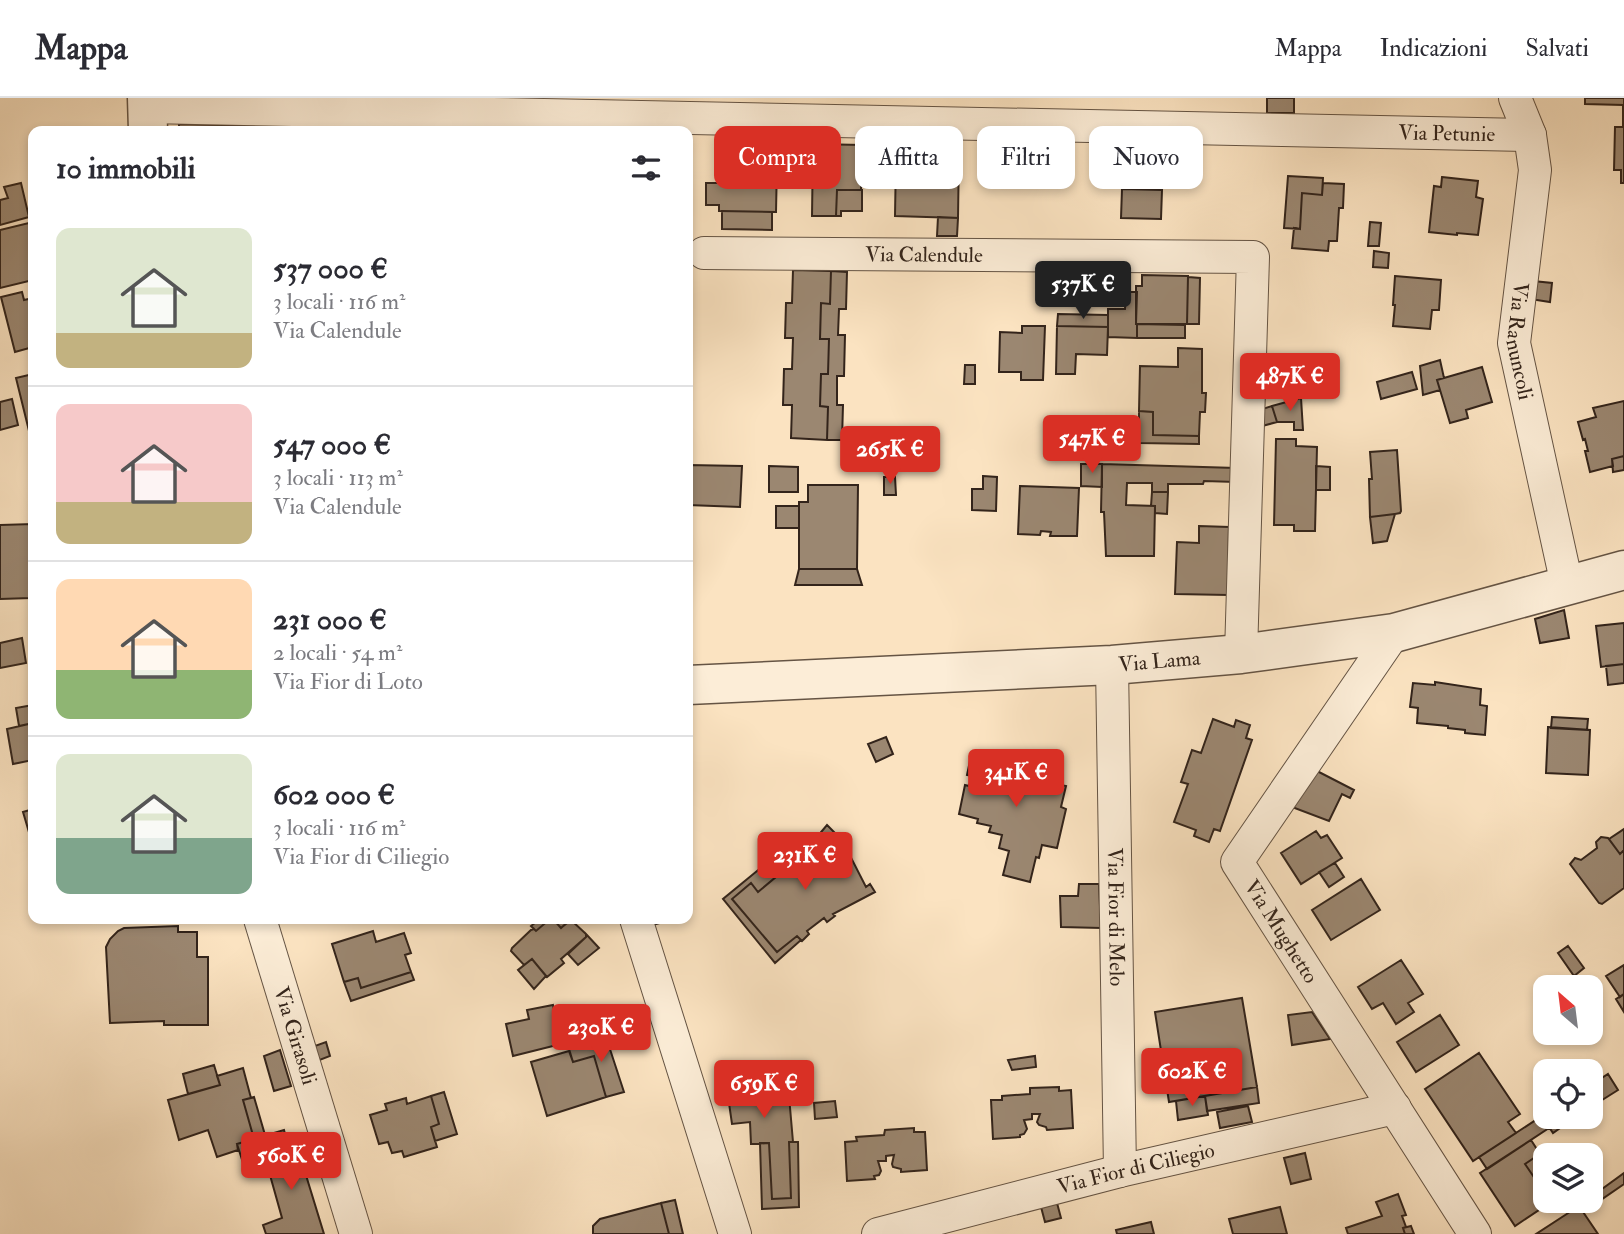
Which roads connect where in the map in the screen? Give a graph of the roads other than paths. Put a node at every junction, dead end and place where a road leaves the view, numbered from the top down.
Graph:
1 (1515, 98) edge
2 (147, 112) edge
3 (1530, 135) junction
4 (704, 253) dead end
5 (1624, 570) edge
6 (1567, 585) junction
7 (1394, 633) junction
8 (1241, 654) junction
9 (1112, 664) junction
10 (693, 685) edge
11 (262, 924) edge
12 (638, 924) edge
13 (1395, 1108) junction
14 (1121, 1171) junction
15 (355, 1234) edge
16 (735, 1234) edge
17 (878, 1234) edge
18 (1475, 1234) edge

1 - 3 street, Via Ranuncoli
2 - 3 street, Via Petunie
3 - 6 street, Via Ranuncoli
4 - 8 street, Via Calendule
5 - 6 street, Via Lama
6 - 7 street, Via Lama
7 - 8 street, Via Lama
7 - 13 street, Via Mughetto
8 - 9 street, Via Lama
9 - 10 street, Via Lama
9 - 14 street, Via Fior di Melo
11 - 15 street, Via Girasoli
12 - 16 street
13 - 14 street, Via Fior di Ciliegio
13 - 18 street, Via Mughetto
14 - 17 street, Via Fior di Ciliegio

